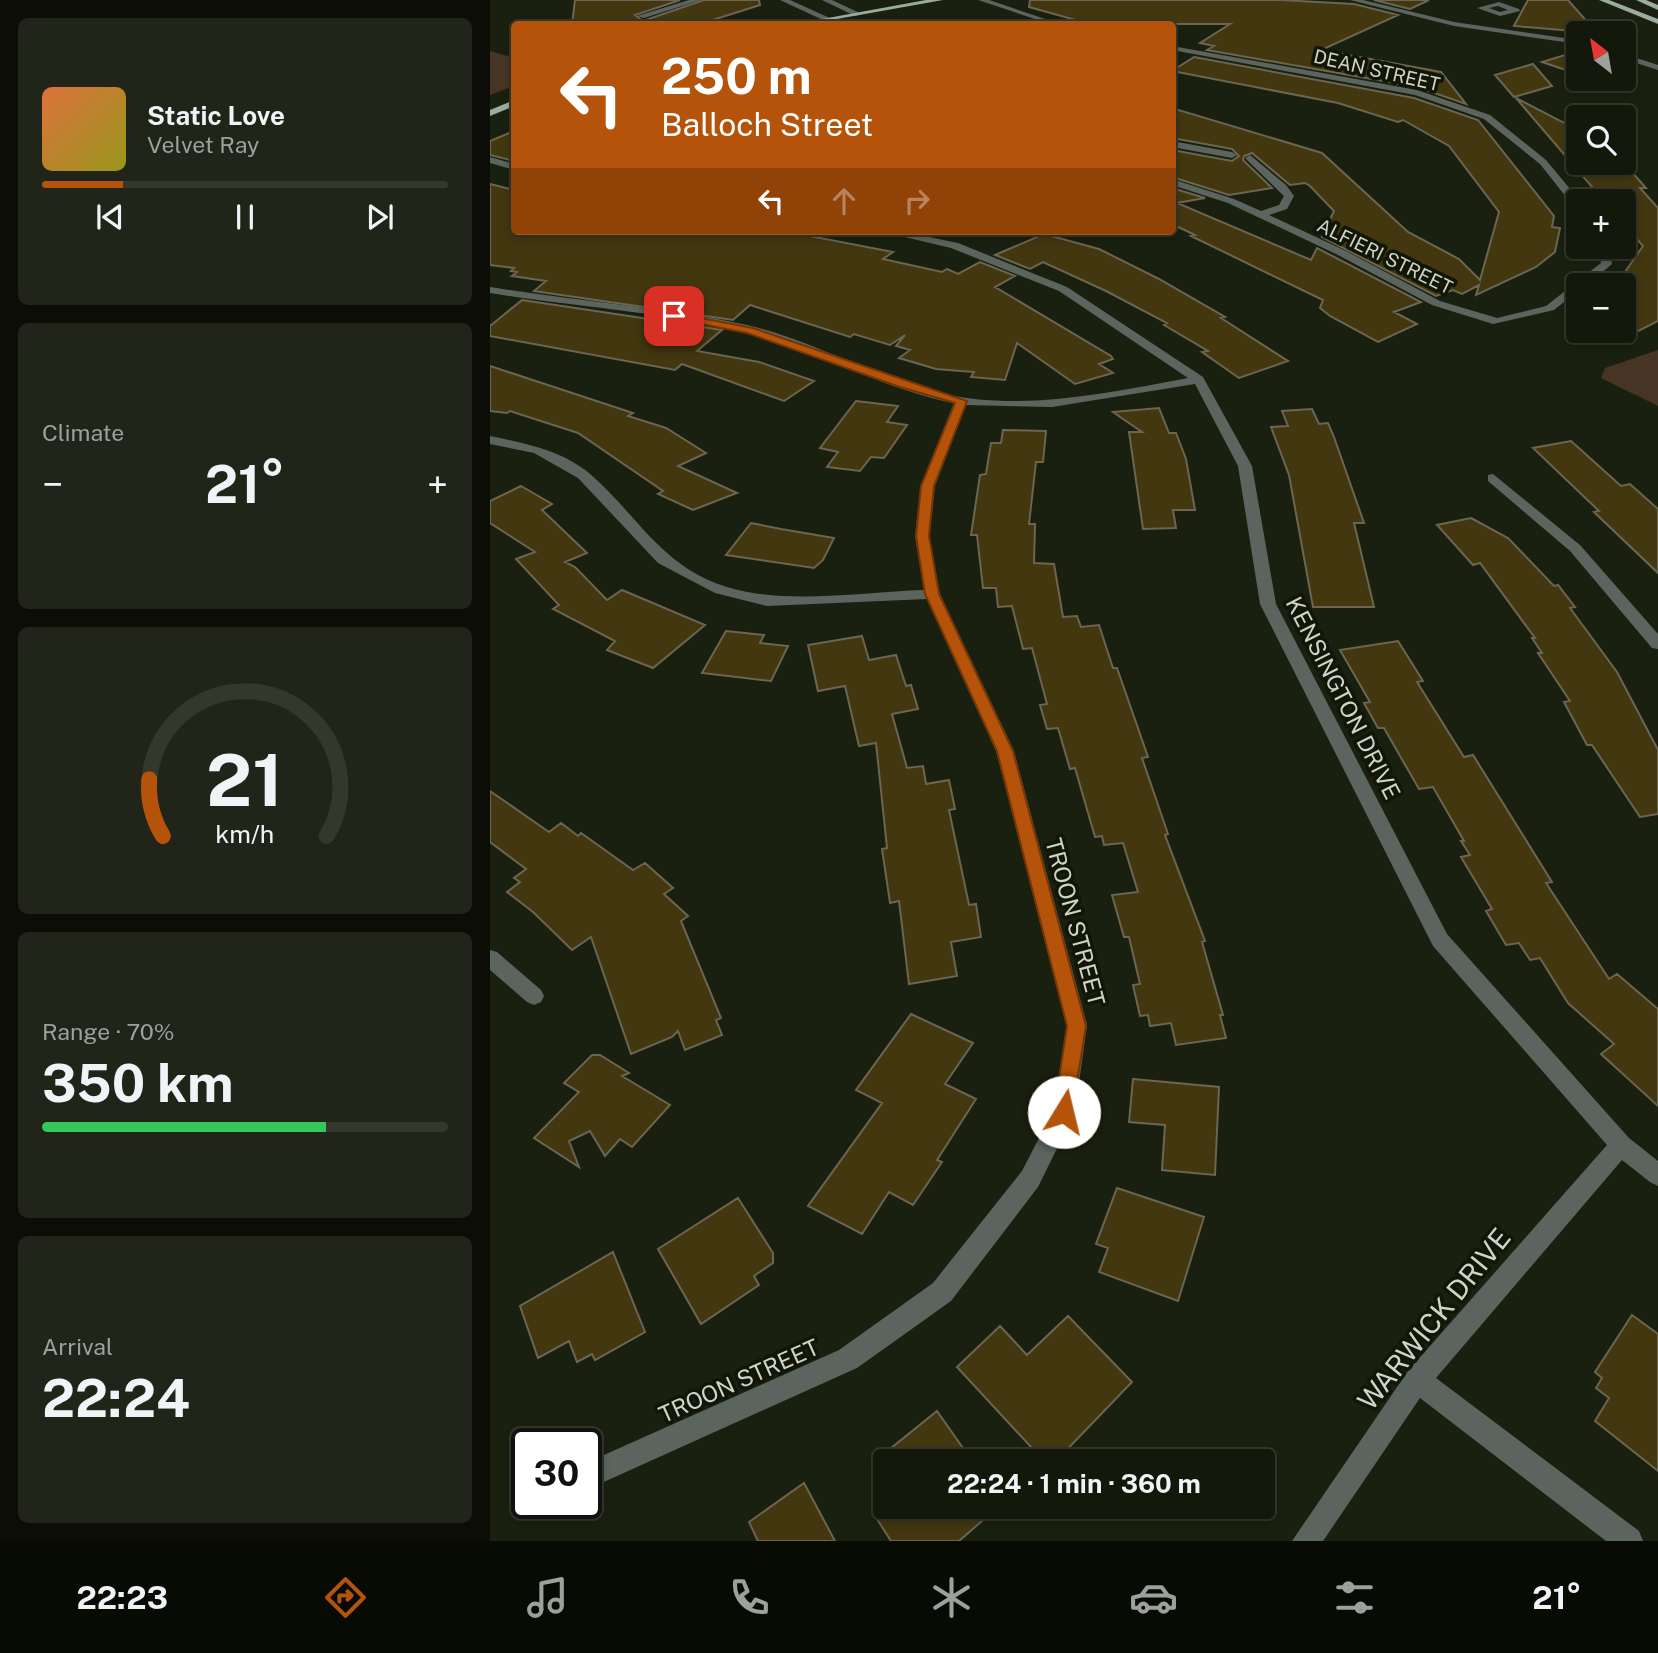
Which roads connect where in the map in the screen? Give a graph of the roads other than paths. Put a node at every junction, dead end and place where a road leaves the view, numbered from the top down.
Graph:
1 (697, 0) edge
2 (784, 0) edge
3 (826, 0) edge
4 (939, 0) edge
5 (982, 0) edge
6 (1354, 0) edge
7 (1603, 0) edge
8 (1640, 0) edge
9 (1658, 8) edge
10 (1494, 13) dead end
11 (858, 14) junction
12 (641, 16) dead end
13 (828, 19) junction
14 (816, 21) edge
15 (1047, 21) edge
16 (1658, 22) edge
17 (1484, 28) junction
18 (1566, 40) edge
19 (1176, 49) edge
20 (1636, 60) edge
21 (1658, 68) edge
22 (511, 104) edge
23 (490, 113) edge
24 (1176, 145) edge
25 (1232, 155) dead end
26 (1250, 158) dead end
27 (490, 160) edge
28 (511, 166) edge
29 (1176, 183) edge
30 (1566, 190) edge
31 (1260, 215) junction
32 (904, 235) edge
33 (1606, 259) edge
34 (1596, 273) edge
35 (490, 290) edge
36 (1566, 296) edge
37 (1199, 380) junction
38 (961, 401) junction
39 (490, 440) edge
40 (1493, 478) dead end
41 (932, 594) junction
42 (1658, 644) edge
43 (490, 958) edge
44 (534, 996) dead end
45 (1622, 1145) junction
46 (1658, 1175) edge
47 (1417, 1380) junction
48 (602, 1470) edge
49 (1306, 1541) edge
50 (1629, 1541) edge

1 - 12 street
2 - 13 street
3 - 11 street
4 - 11 main road
5 - 15 street
6 - 17 street
7 - 16 main road
8 - 9 main road
10 - 17 street
11 - 13 main road
13 - 14 main road
17 - 18 street
19 - 30 street, DEAN STREET
20 - 21 street
22 - 23 main road
24 - 25 street
26 - 31 street
27 - 28 street
29 - 31 street, ALFIERI STREET
31 - 36 street, ALFIERI STREET
32 - 37 street, KENSINGTON DRIVE
33 - 34 street
35 - 38 street
37 - 38 street
37 - 45 street, KENSINGTON DRIVE
38 - 41 street, TROON STREET
39 - 41 street
40 - 42 street
41 - 48 street, TROON STREET
43 - 44 street
45 - 46 street, KENSINGTON DRIVE
45 - 47 street, WARWICK DRIVE
47 - 49 street, WARWICK DRIVE
47 - 50 street

